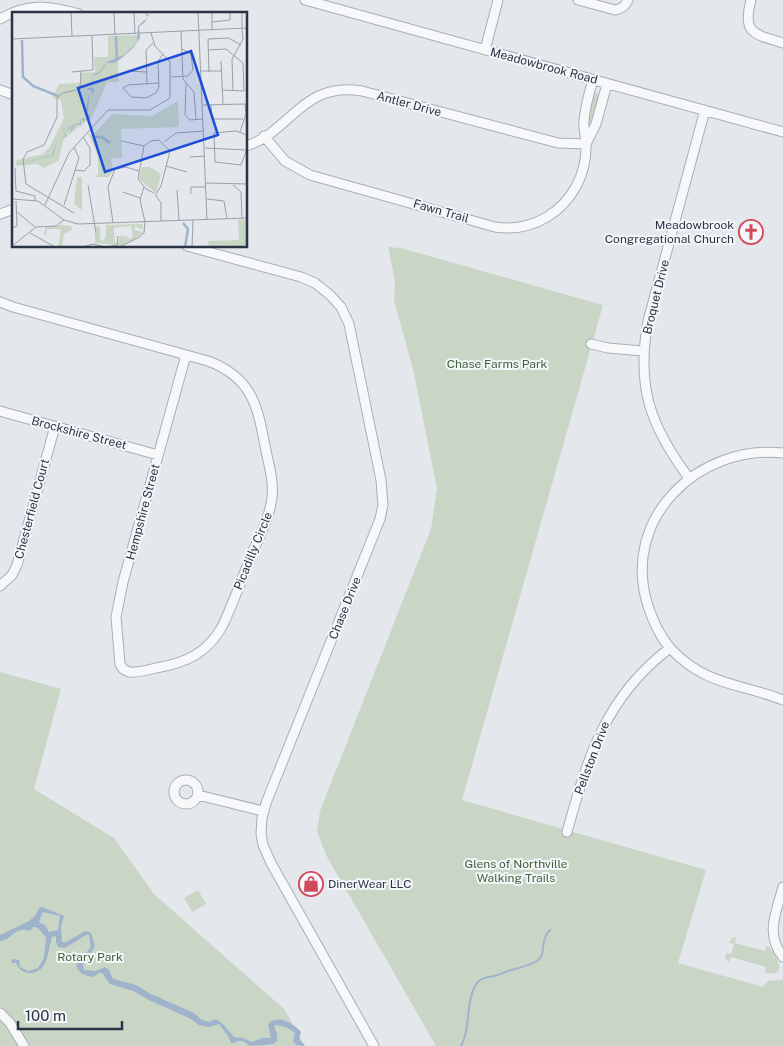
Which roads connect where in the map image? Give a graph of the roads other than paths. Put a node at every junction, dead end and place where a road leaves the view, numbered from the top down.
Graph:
1 (305, 0) edge
2 (498, 0) edge
3 (578, 0) edge
4 (628, 0) edge
5 (751, 0) edge
6 (14, 12) edge
7 (71, 12) edge
8 (12, 13) edge
9 (0, 19) edge
10 (783, 43) edge
11 (484, 50) junction
12 (593, 80) junction
13 (607, 84) junction
14 (0, 90) edge
15 (12, 94) edge
16 (705, 110) junction
17 (783, 132) edge
18 (264, 136) junction
19 (586, 144) junction
20 (248, 145) edge
21 (12, 210) edge
22 (0, 214) edge
23 (194, 248) edge
24 (0, 302) edge
25 (591, 344) dead end
26 (643, 351) junction
27 (186, 355) junction
28 (0, 411) edge
29 (55, 426) junction
30 (783, 453) edge
31 (158, 454) junction
32 (689, 478) junction
33 (0, 586) edge
34 (670, 648) junction
35 (124, 670) joint
36 (783, 700) edge
37 (198, 795) dead end
38 (263, 811) junction
39 (567, 832) dead end
40 (782, 890) edge
41 (783, 957) edge
42 (0, 1013) edge
43 (24, 1046) edge
44 (374, 1046) edge

1 - 11 street, Meadowbrook Road
2 - 11 street
3 - 4 street
5 - 10 street
6 - 7 street
8 - 9 street
11 - 12 street, Meadowbrook Road
12 - 13 street, Meadowbrook Road
12 - 19 street, Fawn Trail
13 - 16 street, Meadowbrook Road
13 - 19 street, Fawn Trail
14 - 15 street
16 - 17 street, Meadowbrook Road
16 - 26 street, Broquet Drive
18 - 19 street, Antler Drive
18 - 19 street, Fawn Trail
18 - 20 street, Antler Drive
21 - 22 street
23 - 38 street, Chase Drive
24 - 27 street, Picadilly Circle
25 - 26 street
26 - 32 street, Broquet Drive
27 - 31 street, Hempshire Street
27 - 35 street, Picadilly Circle
28 - 29 street, Brockshire Street
29 - 31 street, Brockshire Street
29 - 33 street, Chesterfield Court
30 - 32 street
31 - 35 street, Hempshire Street
32 - 34 street
34 - 36 street
34 - 39 street, Pellston Drive
37 - 38 street
38 - 44 street, Chase Drive
40 - 41 street
42 - 43 street

